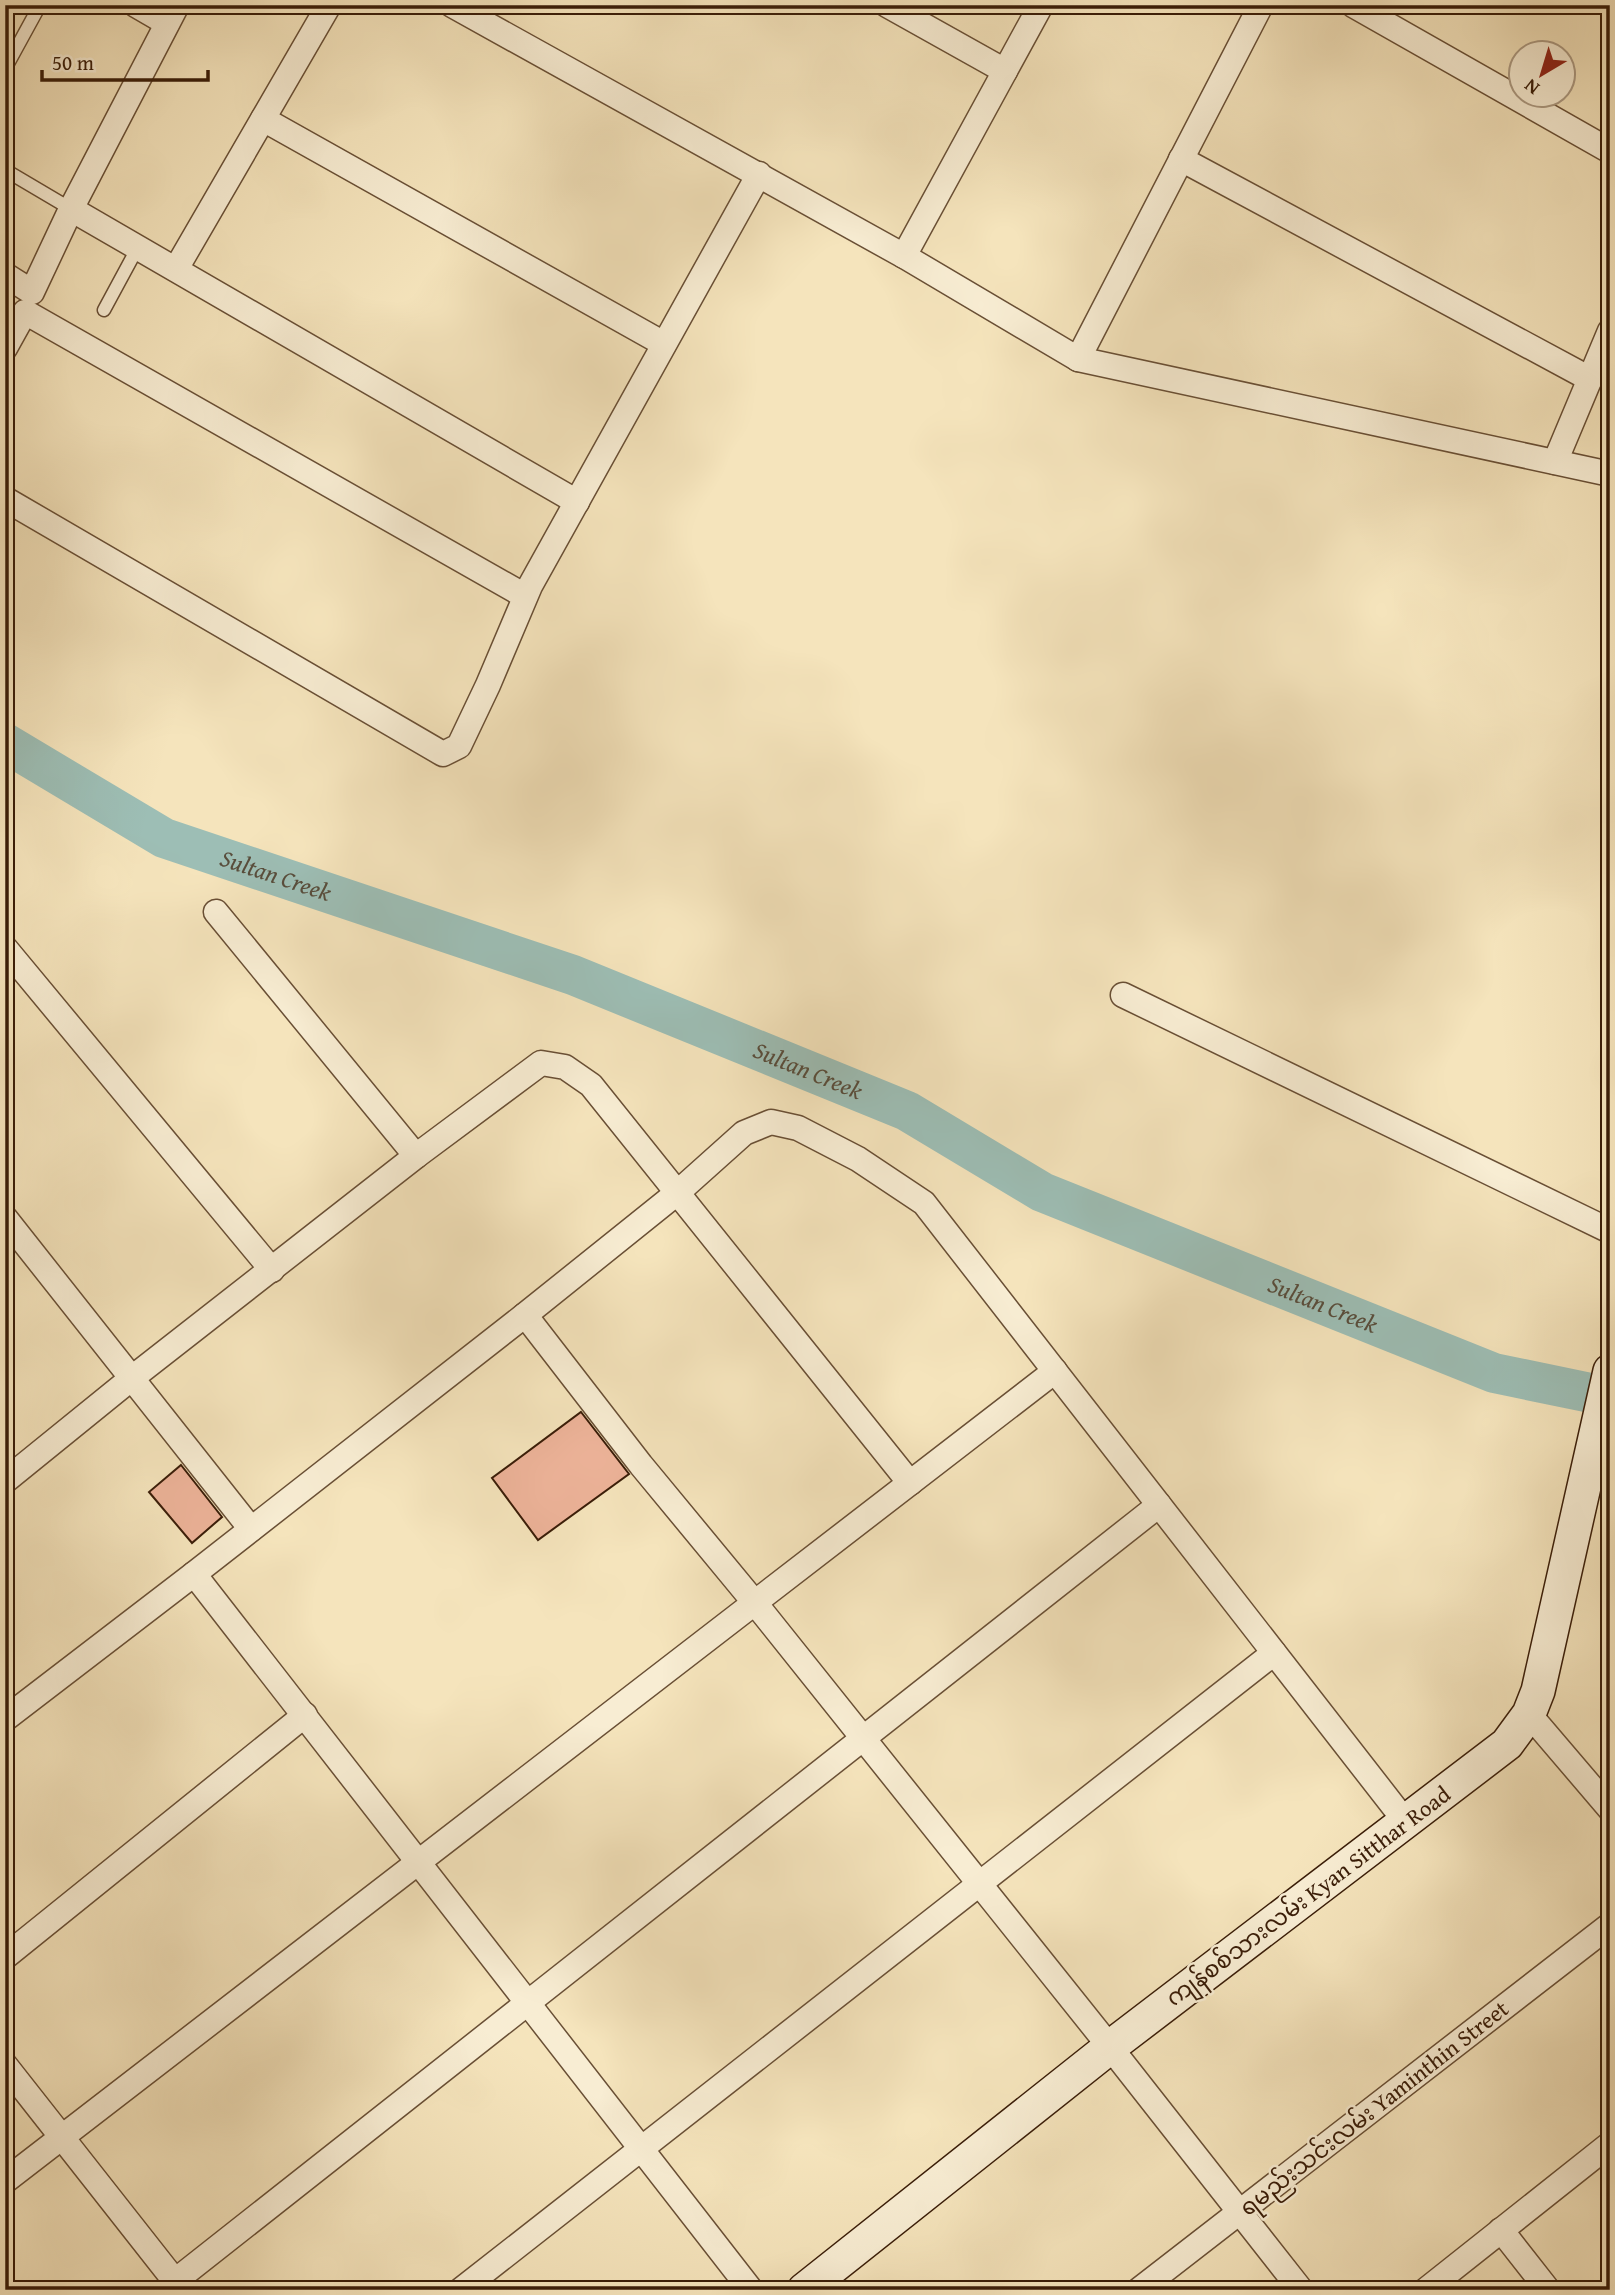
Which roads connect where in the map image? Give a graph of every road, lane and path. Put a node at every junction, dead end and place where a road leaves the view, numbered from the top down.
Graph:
1 (40, 5) edge
2 (136, 5) edge
3 (329, 5) edge
4 (452, 5) edge
5 (887, 5) edge
6 (1041, 5) edge
7 (1261, 5) edge
8 (1353, 5) edge
9 (172, 14) edge
10 (5, 69) edge
11 (1005, 71) junction
12 (263, 119) junction
13 (1610, 151) edge
14 (1181, 159) junction
15 (5, 170) edge
16 (759, 174) junction
17 (71, 209) junction
18 (138, 247) junction
19 (904, 256) junction
20 (176, 269) junction
21 (5, 275) edge
22 (29, 302) junction
23 (104, 310) dead end
24 (1610, 331) edge
25 (664, 344) junction
26 (5, 348) edge
27 (1078, 359) junction
28 (1590, 379) junction
29 (1555, 462) junction
30 (1610, 474) edge
31 (5, 499) edge
32 (577, 502) junction
33 (525, 596) junction
34 (216, 912) dead end
35 (5, 948) edge
36 (1123, 995) dead end
37 (416, 1156) junction
38 (677, 1192) junction
39 (1610, 1231) edge
40 (10, 1235) edge
41 (272, 1270) junction
42 (525, 1315) junction
43 (1055, 1371) junction
44 (1610, 1371) edge
45 (132, 1377) junction
46 (5, 1481) edge
47 (910, 1483) junction
48 (1159, 1505) junction
49 (251, 1529) junction
50 (194, 1574) junction
51 (755, 1603) junction
52 (1274, 1653) junction
53 (1529, 1714) junction
54 (305, 1715) junction
55 (5, 1718) edge
56 (863, 1738) junction
57 (1610, 1809) edge
58 (1405, 1821) junction
59 (419, 1862) junction
60 (979, 1883) junction
61 (1610, 1926) edge
62 (5, 1957) edge
63 (528, 2003) junction
64 (1111, 2047) junction
65 (5, 2065) edge
66 (62, 2137) junction
67 (1610, 2144) edge
68 (641, 2148) junction
69 (5, 2181) edge
70 (1240, 2212) junction
71 (1501, 2230) junction
72 (178, 2285) edge
73 (461, 2290) edge
74 (751, 2290) edge
75 (804, 2290) edge
76 (1139, 2290) edge
77 (1301, 2290) edge
78 (1426, 2290) edge
79 (1548, 2290) edge

1 - 10 lane
2 - 9 street
3 - 12 street
4 - 16 street
5 - 11 street
6 - 11 street
7 - 14 street
8 - 13 street
9 - 17 street
11 - 19 street
12 - 20 street
12 - 25 street
14 - 27 street
14 - 28 street
15 - 17 lane
16 - 19 street
16 - 25 street
17 - 18 street
17 - 22 street
18 - 20 street
18 - 23 lane
19 - 27 street
20 - 32 street
21 - 22 street
22 - 26 street
22 - 33 street
24 - 28 street
25 - 32 street
27 - 29 street
28 - 29 street
29 - 30 street
31 - 33 street
32 - 33 street
34 - 37 street
35 - 41 street
36 - 39 street
37 - 38 street
37 - 41 street
38 - 42 street
38 - 43 street
38 - 47 street
40 - 45 street
41 - 45 street
42 - 49 street
42 - 51 street
43 - 47 street
43 - 48 street
44 - 53 main road, ကျန်စစ်သားလမ်း Kyan Sitthar Road
45 - 46 street
45 - 49 street
47 - 51 street
48 - 52 street
48 - 56 street
49 - 50 street
50 - 54 street
50 - 55 street
51 - 56 street
51 - 59 street
52 - 58 street
52 - 60 street
53 - 57 street
53 - 58 main road, ကျန်စစ်သားလမ်း Kyan Sitthar Road
54 - 59 street
54 - 62 street
56 - 60 street
56 - 63 street
58 - 64 main road, ကျန်စစ်သားလမ်း Kyan Sitthar Road
59 - 63 street
59 - 66 street
60 - 64 street
60 - 68 street
61 - 70 street, ရမည်းသင်းလမ်း Yaminthin Street
63 - 68 street
63 - 72 street
64 - 70 street
64 - 75 main road, ကျန်စစ်သားလမ်း Kyan Sitthar Road
65 - 66 street
66 - 69 street
66 - 72 street
67 - 71 street
68 - 73 street
68 - 74 street
70 - 76 street, ရမည်းသင်းလမ်း Yaminthin Street
70 - 77 street
71 - 78 street
71 - 79 street

